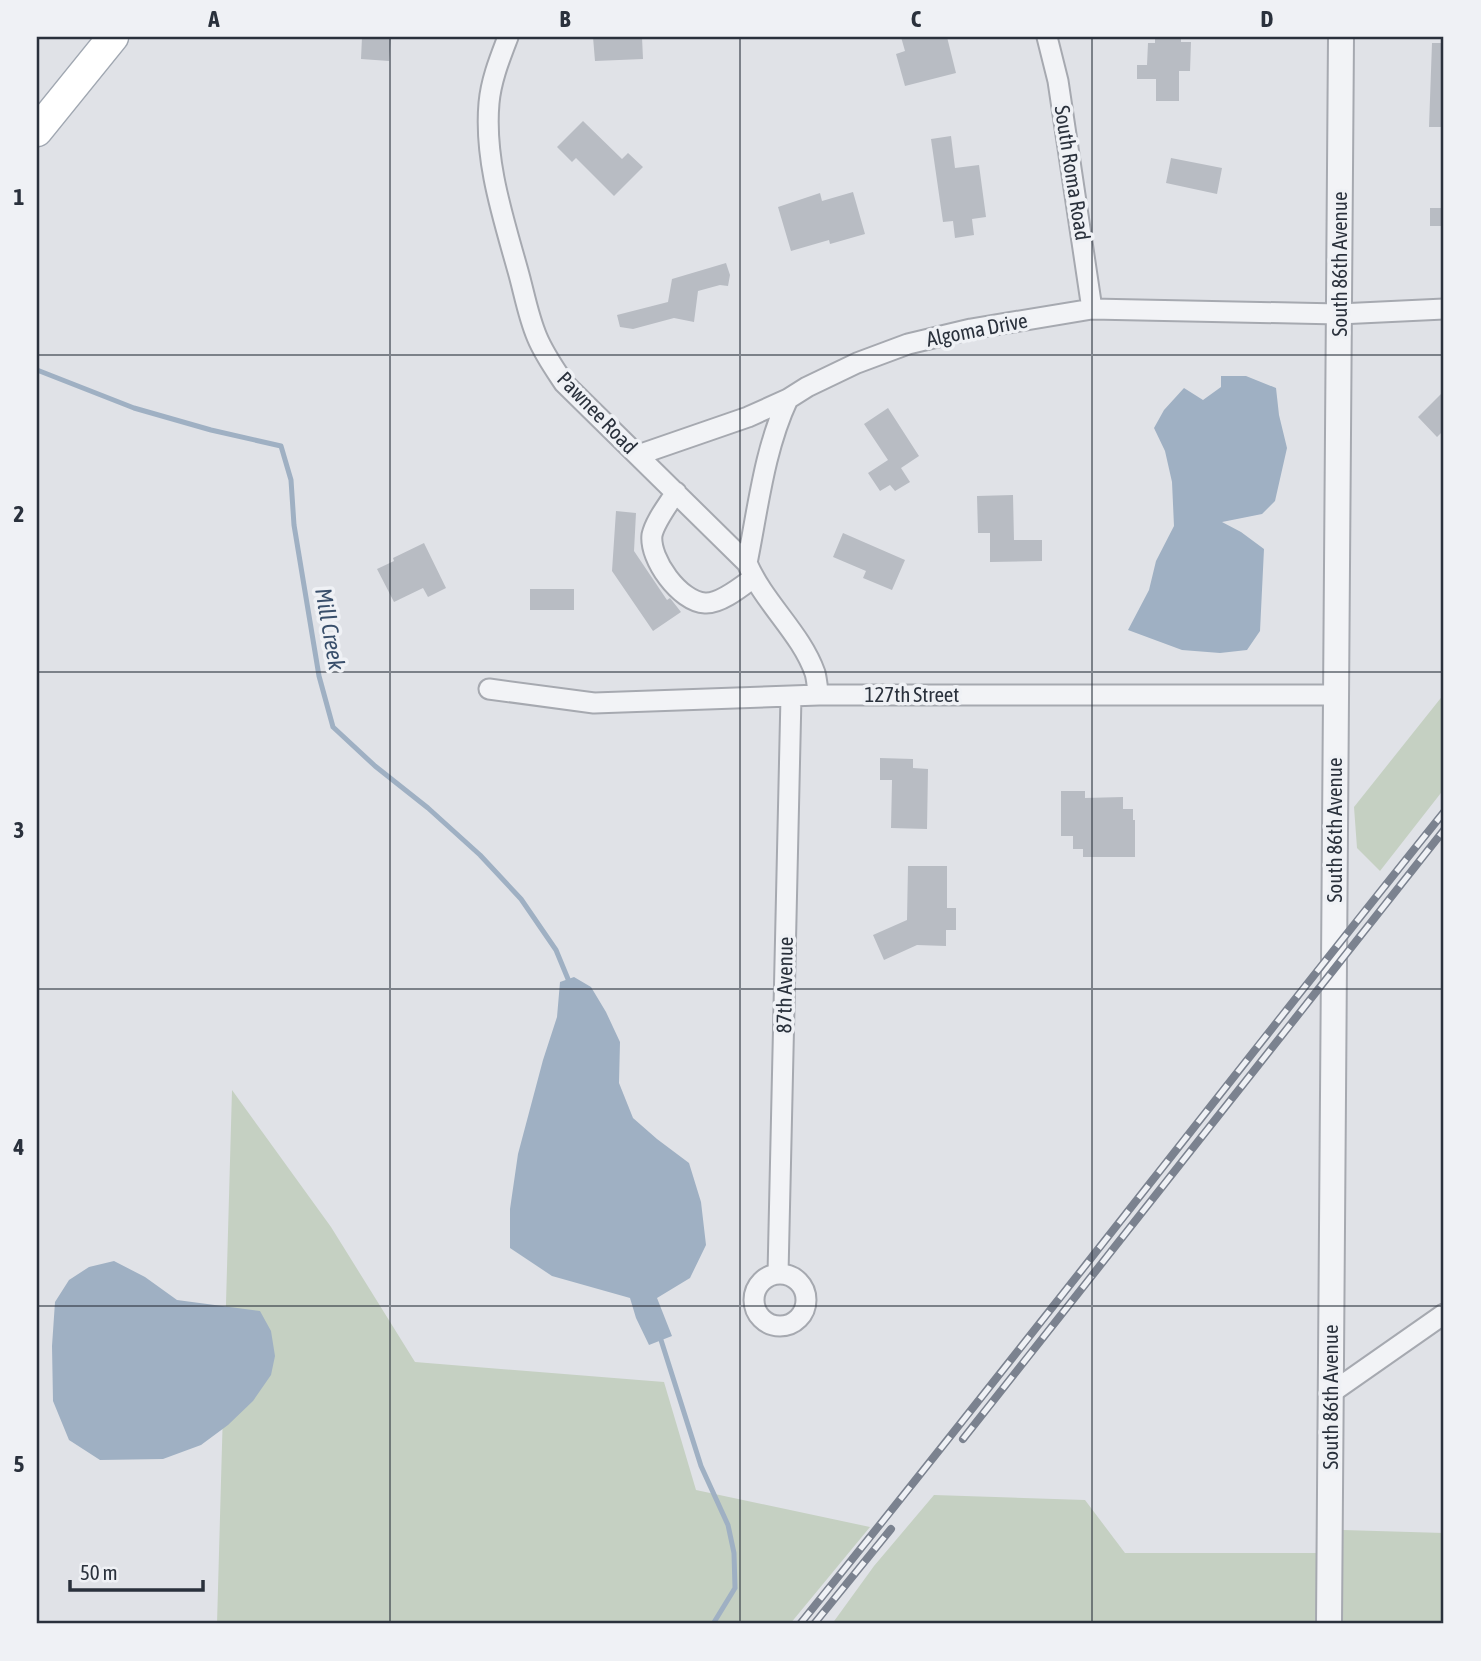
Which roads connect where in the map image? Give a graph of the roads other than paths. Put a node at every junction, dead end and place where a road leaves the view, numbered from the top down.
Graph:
1 (113, 37) edge
2 (508, 37) edge
3 (1047, 37) edge
4 (1341, 37) edge
5 (37, 131) edge
6 (1092, 309) junction
7 (1444, 309) edge
8 (1339, 314) junction
9 (788, 398) junction
10 (638, 455) junction
11 (676, 492) junction
12 (750, 571) junction
13 (489, 690) dead end
14 (818, 695) junction
15 (1336, 695) junction
16 (791, 696) junction
17 (778, 1274) dead end
18 (1444, 1314) edge
19 (1331, 1393) junction
20 (1329, 1624) edge

1 - 5 main road
2 - 10 street, Pawnee Road
3 - 6 street, South Roma Road
4 - 8 street, South 86th Avenue
6 - 8 street, Algoma Drive
6 - 9 street, Algoma Drive
7 - 8 street, Algoma Drive
8 - 15 street, South 86th Avenue
9 - 10 street, Algoma Drive
9 - 12 street
10 - 11 street, Pawnee Road
11 - 12 street, Pawnee Road
11 - 12 street
12 - 14 street, Pawnee Road
13 - 16 street, 127th Street
14 - 15 street, 127th Street
14 - 16 street, 127th Street
15 - 19 street, South 86th Avenue
16 - 17 street, 87th Avenue
18 - 19 street
19 - 20 street, South 86th Avenue

